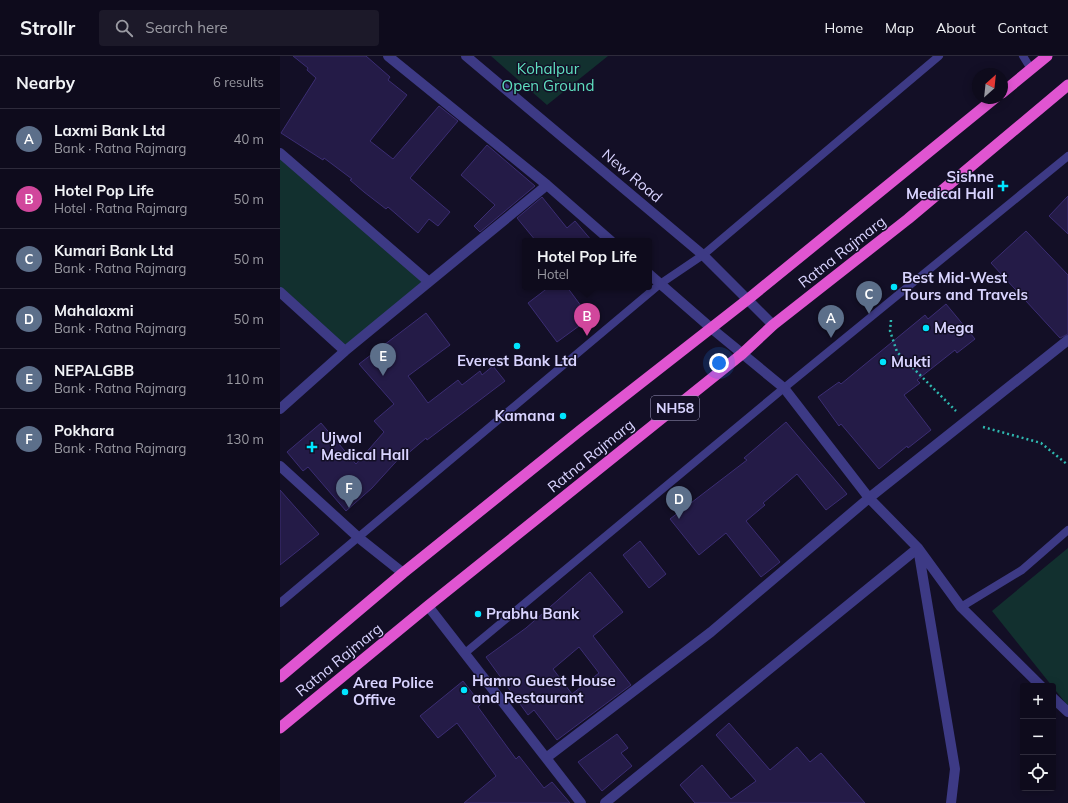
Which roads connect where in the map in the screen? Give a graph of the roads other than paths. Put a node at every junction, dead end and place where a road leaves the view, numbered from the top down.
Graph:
1 (388, 56) edge
2 (466, 56) edge
3 (939, 56) edge
4 (1024, 56) edge
5 (1047, 56) edge
6 (1030, 69) junction
7 (1068, 85) edge
8 (1008, 88) edge
9 (988, 104) edge
10 (280, 153) edge
11 (1068, 156) edge
12 (546, 185) junction
13 (608, 238) edge
14 (703, 255) junction
15 (652, 277) edge
16 (429, 282) junction
17 (660, 284) junction
18 (280, 292) edge
19 (747, 300) junction
20 (773, 325) junction
21 (711, 328) junction
22 (1068, 340) edge
23 (345, 352) junction
24 (742, 354) junction
25 (784, 388) junction
26 (280, 409) edge
27 (280, 466) edge
28 (869, 498) junction
29 (1068, 530) edge
30 (358, 538) junction
31 (918, 548) junction
32 (403, 573) junction
33 (280, 603) edge
34 (428, 606) junction
35 (961, 607) junction
36 (465, 653) junction
37 (280, 677) edge
38 (1038, 683) edge
39 (1056, 701) edge
40 (1068, 712) edge
41 (280, 728) edge
42 (546, 758) junction
43 (581, 803) edge
44 (605, 803) edge
45 (951, 803) edge

1 - 12 street
2 - 14 street, New Road
3 - 14 lane
4 - 6 lane
5 - 6 highway
6 - 8 highway
7 - 20 highway, Ratna Rajmarg / NH58
9 - 19 highway, Ratna Rajmarg / NH58
10 - 16 street
11 - 25 lane
12 - 13 street
12 - 16 street
14 - 17 lane
14 - 19 street, New Road
15 - 17 street
16 - 23 street
17 - 21 street
17 - 30 lane
18 - 23 street
19 - 20 street, New Road
19 - 21 highway, Ratna Rajmarg / NH58
20 - 24 highway, Ratna Rajmarg / NH58
21 - 24 street
21 - 32 highway, Ratna Rajmarg / NH58
22 - 28 street
23 - 26 street
24 - 25 street
24 - 34 highway, Ratna Rajmarg / NH58
25 - 28 street
25 - 36 lane
27 - 30 street
28 - 31 street
28 - 42 street
29 - 35 lane
30 - 32 street
30 - 33 lane
31 - 35 street
31 - 44 street
31 - 45 street
32 - 37 highway, Ratna Rajmarg / NH58
34 - 36 street
34 - 41 highway, Ratna Rajmarg / NH58
35 - 38 street
36 - 42 street
39 - 40 street
42 - 43 street

